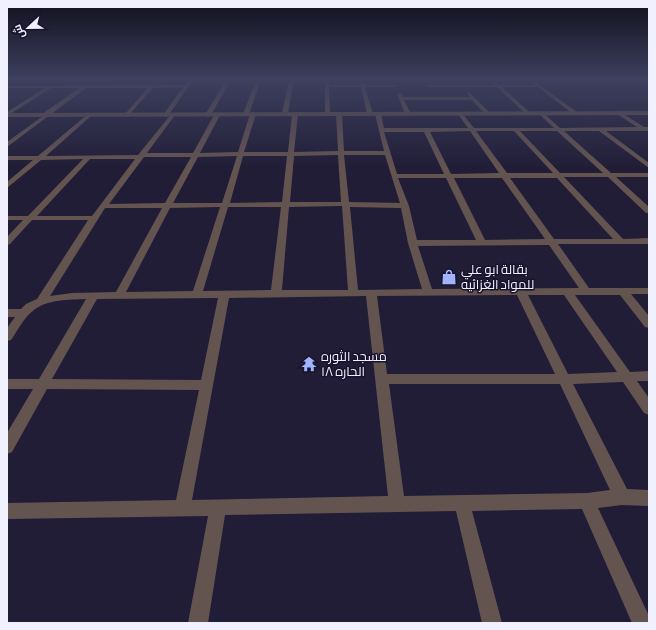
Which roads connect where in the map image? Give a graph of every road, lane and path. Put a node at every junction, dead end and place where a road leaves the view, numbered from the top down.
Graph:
1 (17, 108) edge
2 (55, 108) edge
3 (132, 108) edge
4 (173, 108) edge
5 (216, 108) edge
6 (251, 108) edge
7 (286, 108) edge
8 (328, 108) edge
9 (368, 108) edge
10 (405, 108) edge
11 (483, 108) edge
12 (522, 108) edge
13 (569, 108) edge
14 (487, 113) junction
15 (527, 113) junction
16 (541, 113) junction
17 (575, 113) junction
18 (619, 113) junction
19 (649, 113) edge
20 (250, 114) junction
21 (285, 114) junction
22 (295, 114) junction
23 (328, 114) junction
24 (339, 114) junction
25 (370, 114) junction
26 (378, 114) junction
27 (408, 114) junction
28 (461, 114) junction
29 (7, 115) edge
30 (46, 115) junction
31 (89, 115) junction
32 (127, 115) junction
33 (169, 115) junction
34 (213, 115) junction
35 (559, 129) junction
36 (646, 129) edge
37 (381, 130) junction
38 (426, 130) junction
39 (472, 130) junction
40 (516, 130) junction
41 (601, 130) junction
42 (649, 133) edge
43 (7, 145) edge
44 (388, 153) junction
45 (290, 154) junction
46 (341, 154) junction
47 (194, 155) junction
48 (242, 155) junction
49 (140, 156) junction
50 (7, 158) edge
51 (40, 158) junction
52 (88, 158) junction
53 (649, 166) edge
54 (504, 175) junction
55 (558, 175) junction
56 (609, 175) junction
57 (649, 175) edge
58 (394, 176) junction
59 (449, 176) junction
60 (7, 186) edge
61 (285, 204) junction
62 (345, 204) junction
63 (226, 205) junction
64 (103, 206) junction
65 (167, 206) junction
66 (405, 206) junction
67 (649, 211) edge
68 (7, 218) edge
69 (30, 218) junction
70 (94, 218) junction
71 (620, 241) junction
72 (649, 241) edge
73 (7, 242) edge
74 (482, 242) junction
75 (550, 242) junction
76 (413, 243) junction
77 (567, 291) junction
78 (586, 291) junction
79 (623, 291) junction
80 (649, 291) edge
81 (521, 292) junction
82 (353, 293) junction
83 (371, 293) junction
84 (428, 293) junction
85 (224, 294) junction
86 (276, 294) junction
87 (119, 295) junction
88 (197, 295) junction
89 (93, 296) junction
90 (42, 300) junction
91 (25, 312) junction
92 (7, 313) edge
93 (649, 324) edge
94 (7, 337) edge
95 (649, 376) edge
96 (626, 377) junction
97 (382, 378) junction
98 (564, 379) junction
99 (7, 384) edge
100 (42, 384) junction
101 (206, 385) junction
102 (649, 409) edge
103 (7, 447) edge
104 (622, 498) junction
105 (649, 498) edge
106 (587, 501) junction
107 (462, 503) junction
108 (397, 504) junction
109 (218, 507) junction
110 (182, 508) junction
111 (7, 511) edge
112 (198, 623) edge
113 (492, 623) edge
114 (642, 623) edge

1 - 29 street
2 - 30 street
3 - 32 street
4 - 33 street
5 - 34 street
6 - 20 street
7 - 21 street
8 - 23 street
9 - 25 street
10 - 27 street
11 - 14 street
12 - 15 street
13 - 17 street
14 - 15 street
14 - 28 street
15 - 16 street
16 - 17 street
16 - 35 street
17 - 18 street
18 - 19 street
18 - 36 street
20 - 21 street
20 - 34 street
20 - 48 street
21 - 22 street
22 - 23 street
22 - 45 street
23 - 24 street
24 - 25 street
24 - 46 street
25 - 26 street
26 - 27 street
26 - 37 street
27 - 28 street
28 - 39 street
29 - 30 street
30 - 31 street
30 - 43 street
31 - 32 street
31 - 51 street
32 - 33 street
33 - 34 street
33 - 49 street
34 - 47 street
35 - 40 street
35 - 41 street
35 - 56 street
36 - 41 street
36 - 42 street
37 - 38 street
37 - 44 street
38 - 39 street
38 - 59 street
39 - 40 street
39 - 54 street
40 - 55 street
41 - 53 street
44 - 46 street
44 - 58 street
45 - 46 street
45 - 48 street
45 - 61 street
46 - 62 street
47 - 48 street
47 - 49 street
47 - 65 street
48 - 63 street
49 - 52 street
49 - 64 street
50 - 51 street
51 - 52 street
51 - 60 street
52 - 69 street
54 - 55 street
54 - 59 street
54 - 75 street
55 - 56 street
55 - 71 street
56 - 57 street
56 - 67 street
58 - 59 street
58 - 66 street
59 - 74 street
61 - 62 street
61 - 63 street
61 - 86 street
62 - 66 street
62 - 82 street
63 - 65 street
63 - 88 street
64 - 65 street
64 - 70 street
65 - 87 street
66 - 76 street
68 - 69 street
69 - 70 street
69 - 73 street
70 - 90 street
71 - 72 street
71 - 75 street
74 - 75 street
74 - 76 street
75 - 78 street
76 - 84 street
77 - 78 street
77 - 81 street
77 - 96 street
78 - 79 street
79 - 80 street
79 - 93 street
81 - 84 street
81 - 98 street
82 - 83 street
82 - 86 street
83 - 84 street
83 - 97 street
85 - 86 street
85 - 88 street
85 - 101 street
87 - 88 street
87 - 89 street
89 - 90 street
89 - 100 street
90 - 91 street
91 - 92 street
91 - 94 street
95 - 96 street
96 - 98 street
96 - 102 street
97 - 98 street
97 - 108 street
98 - 104 street
99 - 100 street
100 - 101 street
100 - 103 street
101 - 110 street
104 - 105 street
104 - 106 street
106 - 107 street
106 - 114 street
107 - 108 street
107 - 113 street
108 - 109 street
109 - 110 street
109 - 112 street
110 - 111 street

